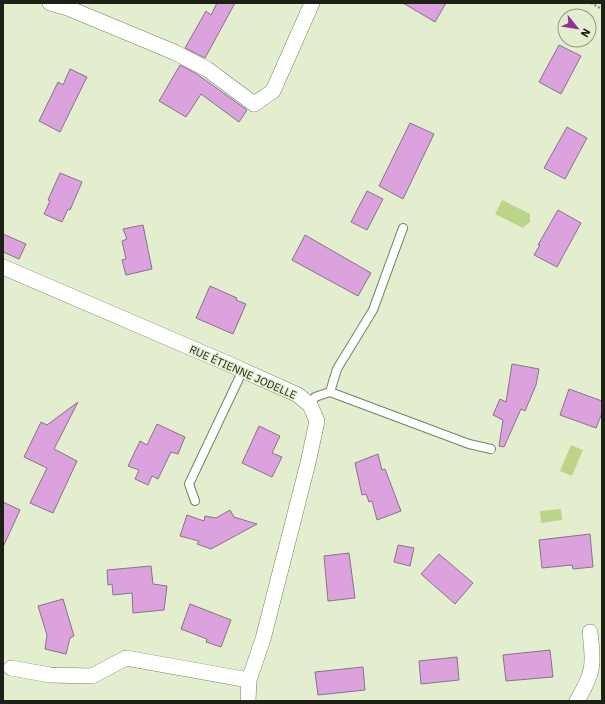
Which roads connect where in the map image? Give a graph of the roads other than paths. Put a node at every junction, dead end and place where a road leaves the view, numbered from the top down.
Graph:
1 (50, 3) edge
2 (312, 3) edge
3 (404, 228) dead end
4 (3, 267) edge
5 (243, 370) junction
6 (330, 392) junction
7 (310, 405) junction
8 (491, 448) dead end
9 (195, 501) dead end
10 (590, 632) dead end
11 (11, 668) dead end
12 (249, 680) junction
13 (248, 701) edge
14 (577, 701) edge

1 - 2 street
3 - 6 lane
4 - 5 street, RUE ÉTIENNE JODELLE
5 - 7 street, RUE ÉTIENNE JODELLE
5 - 9 lane
6 - 7 lane
6 - 8 lane
7 - 12 street
10 - 14 street
11 - 12 street
12 - 13 street

